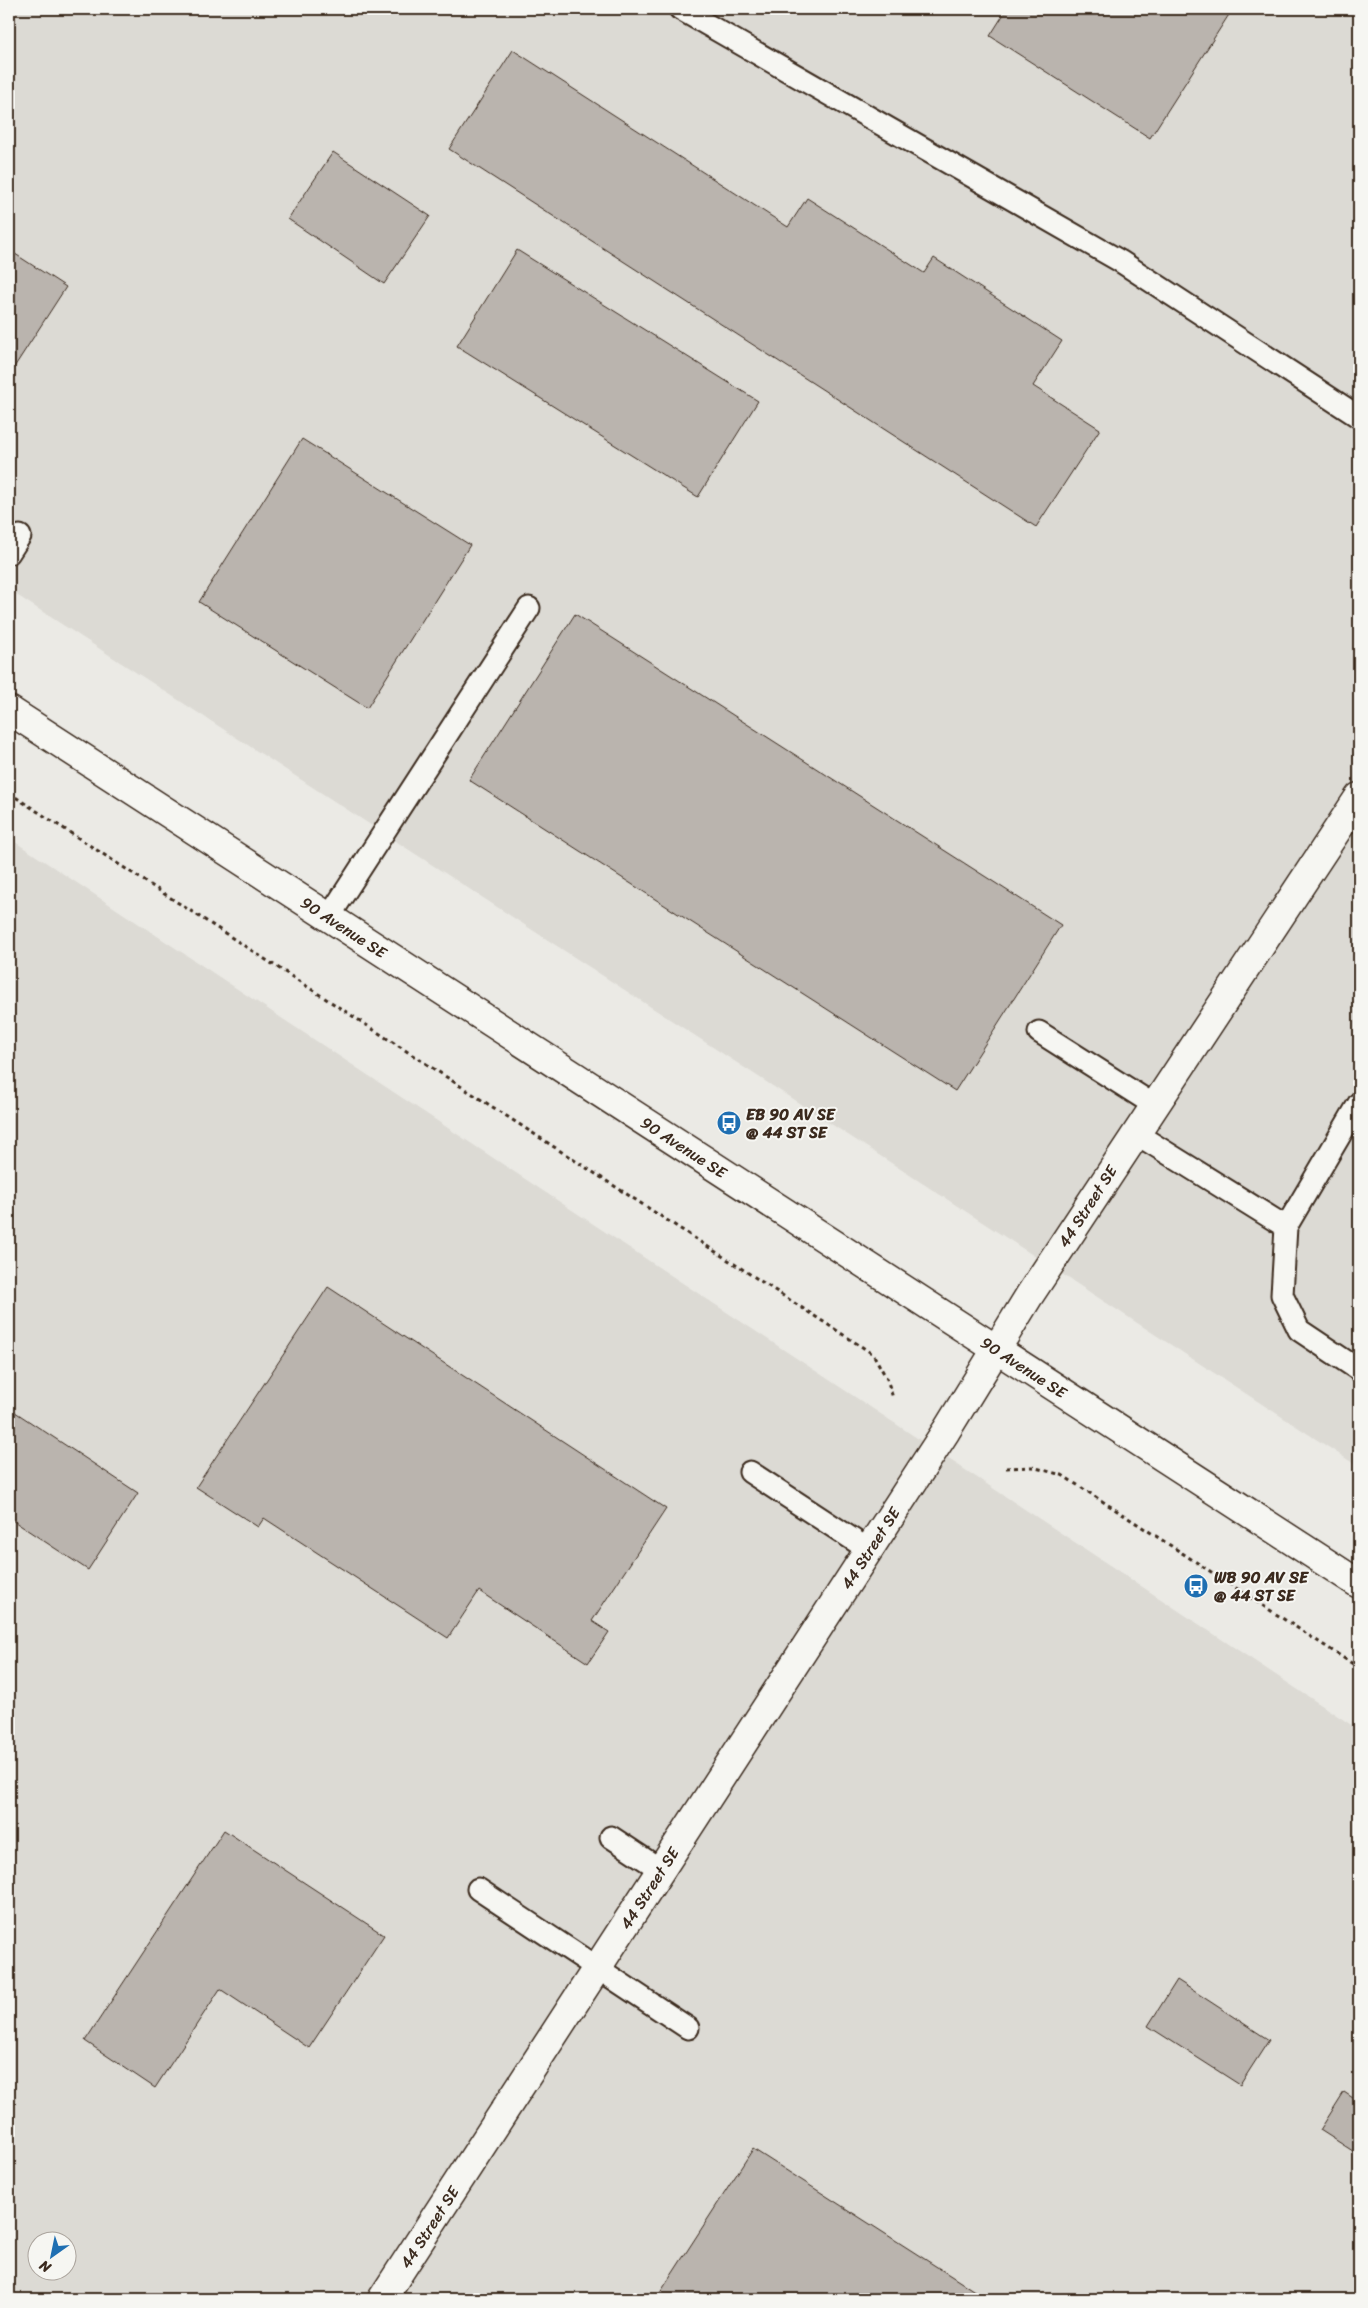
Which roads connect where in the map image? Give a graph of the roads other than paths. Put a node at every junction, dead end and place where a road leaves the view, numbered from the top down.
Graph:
1 (680, 9) edge
2 (1359, 417) edge
3 (529, 608) dead end
4 (9, 710) edge
5 (1359, 797) edge
6 (329, 917) junction
7 (1039, 1032) dead end
8 (1359, 1103) edge
9 (1154, 1104) junction
10 (1135, 1133) junction
11 (1286, 1227) junction
12 (997, 1350) junction
13 (1359, 1370) edge
14 (750, 1472) dead end
15 (869, 1550) junction
16 (1359, 1584) edge
17 (611, 1837) dead end
18 (661, 1870) junction
19 (478, 1889) dead end
20 (598, 1967) junction
21 (688, 2028) dead end
22 (382, 2299) edge

1 - 2 lane
3 - 6 lane
4 - 6 street, 90 Avenue SE
5 - 9 street, 44 Street SE
6 - 12 street, 90 Avenue SE
7 - 9 lane
8 - 11 lane
9 - 10 street, 44 Street SE
10 - 11 lane
10 - 12 street, 44 Street SE
11 - 13 lane
12 - 15 street, 44 Street SE
12 - 16 street, 90 Avenue SE
14 - 15 lane
15 - 18 street, 44 Street SE
17 - 18 lane
18 - 20 street, 44 Street SE
19 - 20 lane
20 - 21 lane
20 - 22 street, 44 Street SE

